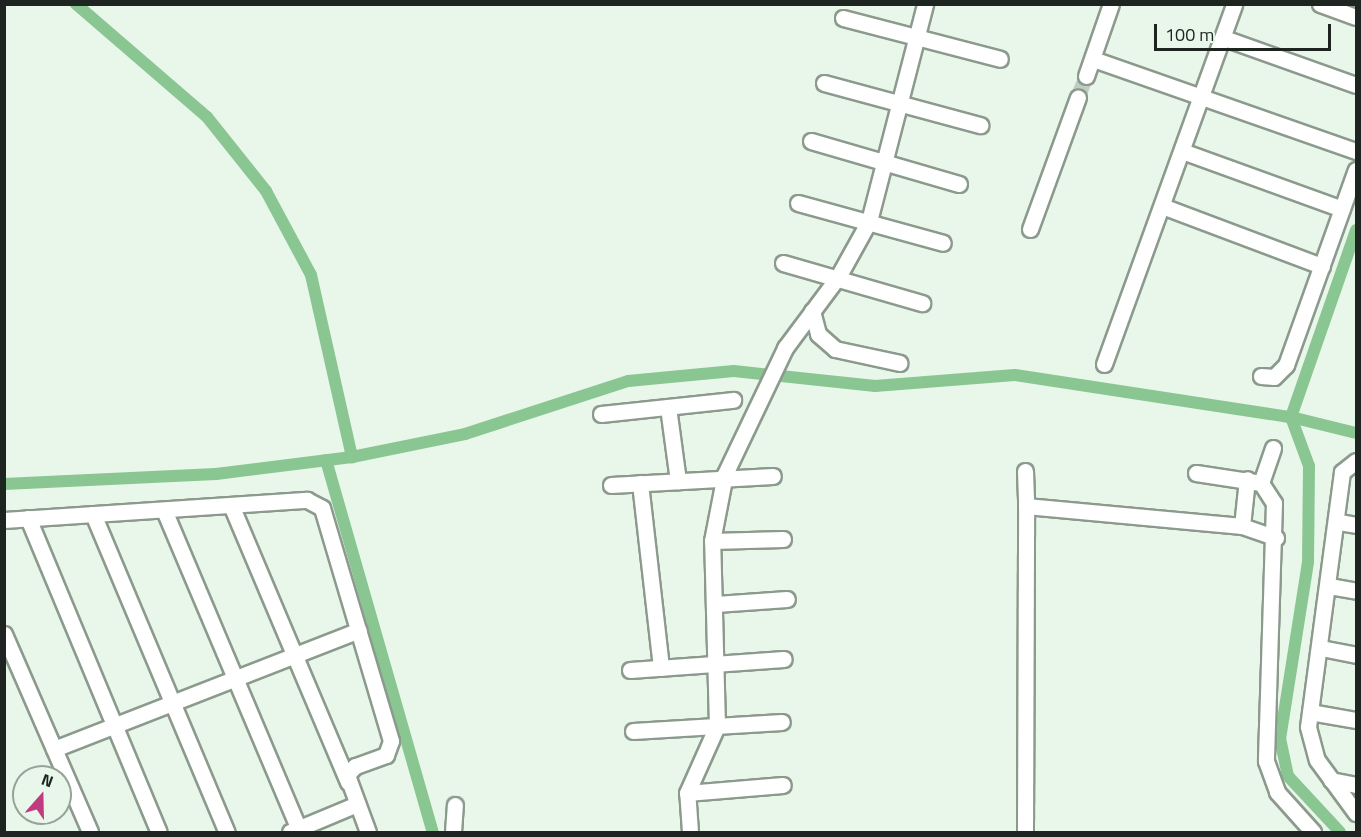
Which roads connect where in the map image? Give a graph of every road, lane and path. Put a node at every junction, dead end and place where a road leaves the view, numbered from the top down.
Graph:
1 (925, 4) edge
2 (1111, 4) edge
3 (1234, 4) edge
4 (1320, 4) edge
5 (1356, 17) edge
6 (843, 18) dead end
7 (918, 38) junction
8 (1224, 38) junction
9 (1093, 58) junction
10 (1000, 59) dead end
11 (1086, 76) tunnel mouth
12 (824, 83) dead end
13 (1356, 85) edge
14 (1203, 95) junction
15 (1078, 97) tunnel mouth
16 (902, 102) junction
17 (980, 125) dead end
18 (812, 141) dead end
19 (1182, 151) junction
20 (1356, 151) edge
21 (889, 160) junction
22 (1356, 170) edge
23 (959, 184) dead end
24 (798, 203) dead end
25 (1162, 206) junction
26 (1342, 209) junction
27 (869, 221) junction
28 (1030, 229) dead end
29 (943, 243) dead end
30 (783, 263) dead end
31 (1322, 266) junction
32 (838, 277) junction
33 (922, 303) dead end
34 (812, 311) junction
35 (900, 363) dead end
36 (1104, 364) dead end
37 (1261, 376) dead end
38 (733, 400) dead end
39 (669, 407) junction
40 (601, 414) dead end
41 (1273, 448) dead end
42 (1356, 462) edge
43 (1025, 471) dead end
44 (1196, 473) dead end
45 (773, 476) dead end
46 (723, 479) junction
47 (678, 481) junction
48 (1254, 481) junction
49 (640, 483) junction
50 (611, 485) dead end
51 (231, 505) junction
52 (1026, 506) junction
53 (164, 510) junction
54 (93, 514) junction
55 (28, 518) junction
56 (4, 520) edge
57 (1339, 522) junction
58 (1356, 525) edge
59 (1242, 526) junction
60 (1276, 538) junction
61 (783, 539) dead end
62 (712, 541) junction
63 (1329, 586) junction
64 (1356, 591) edge
65 (787, 599) dead end
66 (716, 604) junction
67 (359, 630) junction
68 (4, 634) edge
69 (1321, 648) junction
70 (1356, 654) edge
71 (295, 657) junction
72 (784, 659) dead end
73 (718, 664) junction
74 (661, 668) junction
75 (630, 670) dead end
76 (236, 680) junction
77 (174, 706) junction
78 (1310, 712) junction
79 (1356, 720) edge
80 (782, 722) dead end
81 (717, 726) junction
82 (116, 728) junction
83 (633, 731) dead end
84 (54, 749) junction
85 (1331, 780) junction
86 (348, 782) junction
87 (783, 785) dead end
88 (1356, 785) edge
89 (687, 793) junction
90 (357, 804) junction
91 (455, 805) dead end
92 (1356, 813) edge
93 (296, 831) edge
94 (90, 832) edge
95 (159, 832) edge
96 (228, 832) edge
97 (368, 832) edge
98 (453, 832) edge
99 (690, 832) edge
100 (1025, 832) edge
101 (1313, 832) edge

1 - 7 street
2 - 9 street
3 - 8 street
4 - 5 street
6 - 7 street
7 - 10 street
7 - 16 street
8 - 13 street
8 - 14 street
9 - 11 street
9 - 14 street
12 - 16 street
14 - 19 street
14 - 20 street
15 - 28 street
16 - 17 street
16 - 21 street
18 - 21 street
19 - 25 street
19 - 26 street
21 - 23 street
21 - 27 street
22 - 26 street
24 - 27 street
25 - 31 street
25 - 36 street
26 - 31 street
27 - 29 street
27 - 32 street
30 - 32 street
31 - 37 street
32 - 33 street
32 - 34 street
34 - 35 street
34 - 46 street
38 - 39 street
39 - 40 street
39 - 47 street
41 - 48 street
42 - 57 street
43 - 52 street
44 - 48 street
45 - 46 street
46 - 47 street
46 - 62 street
47 - 49 street
48 - 59 street
48 - 60 street
49 - 50 street
49 - 74 street
51 - 53 street
51 - 67 street
51 - 71 street
52 - 59 street
52 - 100 street
53 - 54 street
53 - 76 street
54 - 55 street
54 - 77 street
55 - 56 street
55 - 82 street
57 - 58 street
57 - 63 street
59 - 60 street
60 - 101 street
61 - 62 street
62 - 66 street
63 - 64 street
63 - 69 street
65 - 66 street
66 - 73 street
67 - 71 street
67 - 86 street
68 - 84 street
69 - 70 street
69 - 78 street
71 - 76 street
71 - 86 street
72 - 73 street
73 - 74 street
73 - 81 street
74 - 75 street
76 - 77 street
76 - 93 street
77 - 82 street
77 - 96 street
78 - 79 street
78 - 85 street
80 - 81 street
81 - 83 street
81 - 89 street
82 - 84 street
82 - 95 street
84 - 94 street
85 - 88 street
85 - 92 street
86 - 90 street
87 - 89 street
89 - 99 street
90 - 93 street
90 - 97 street
91 - 98 street

